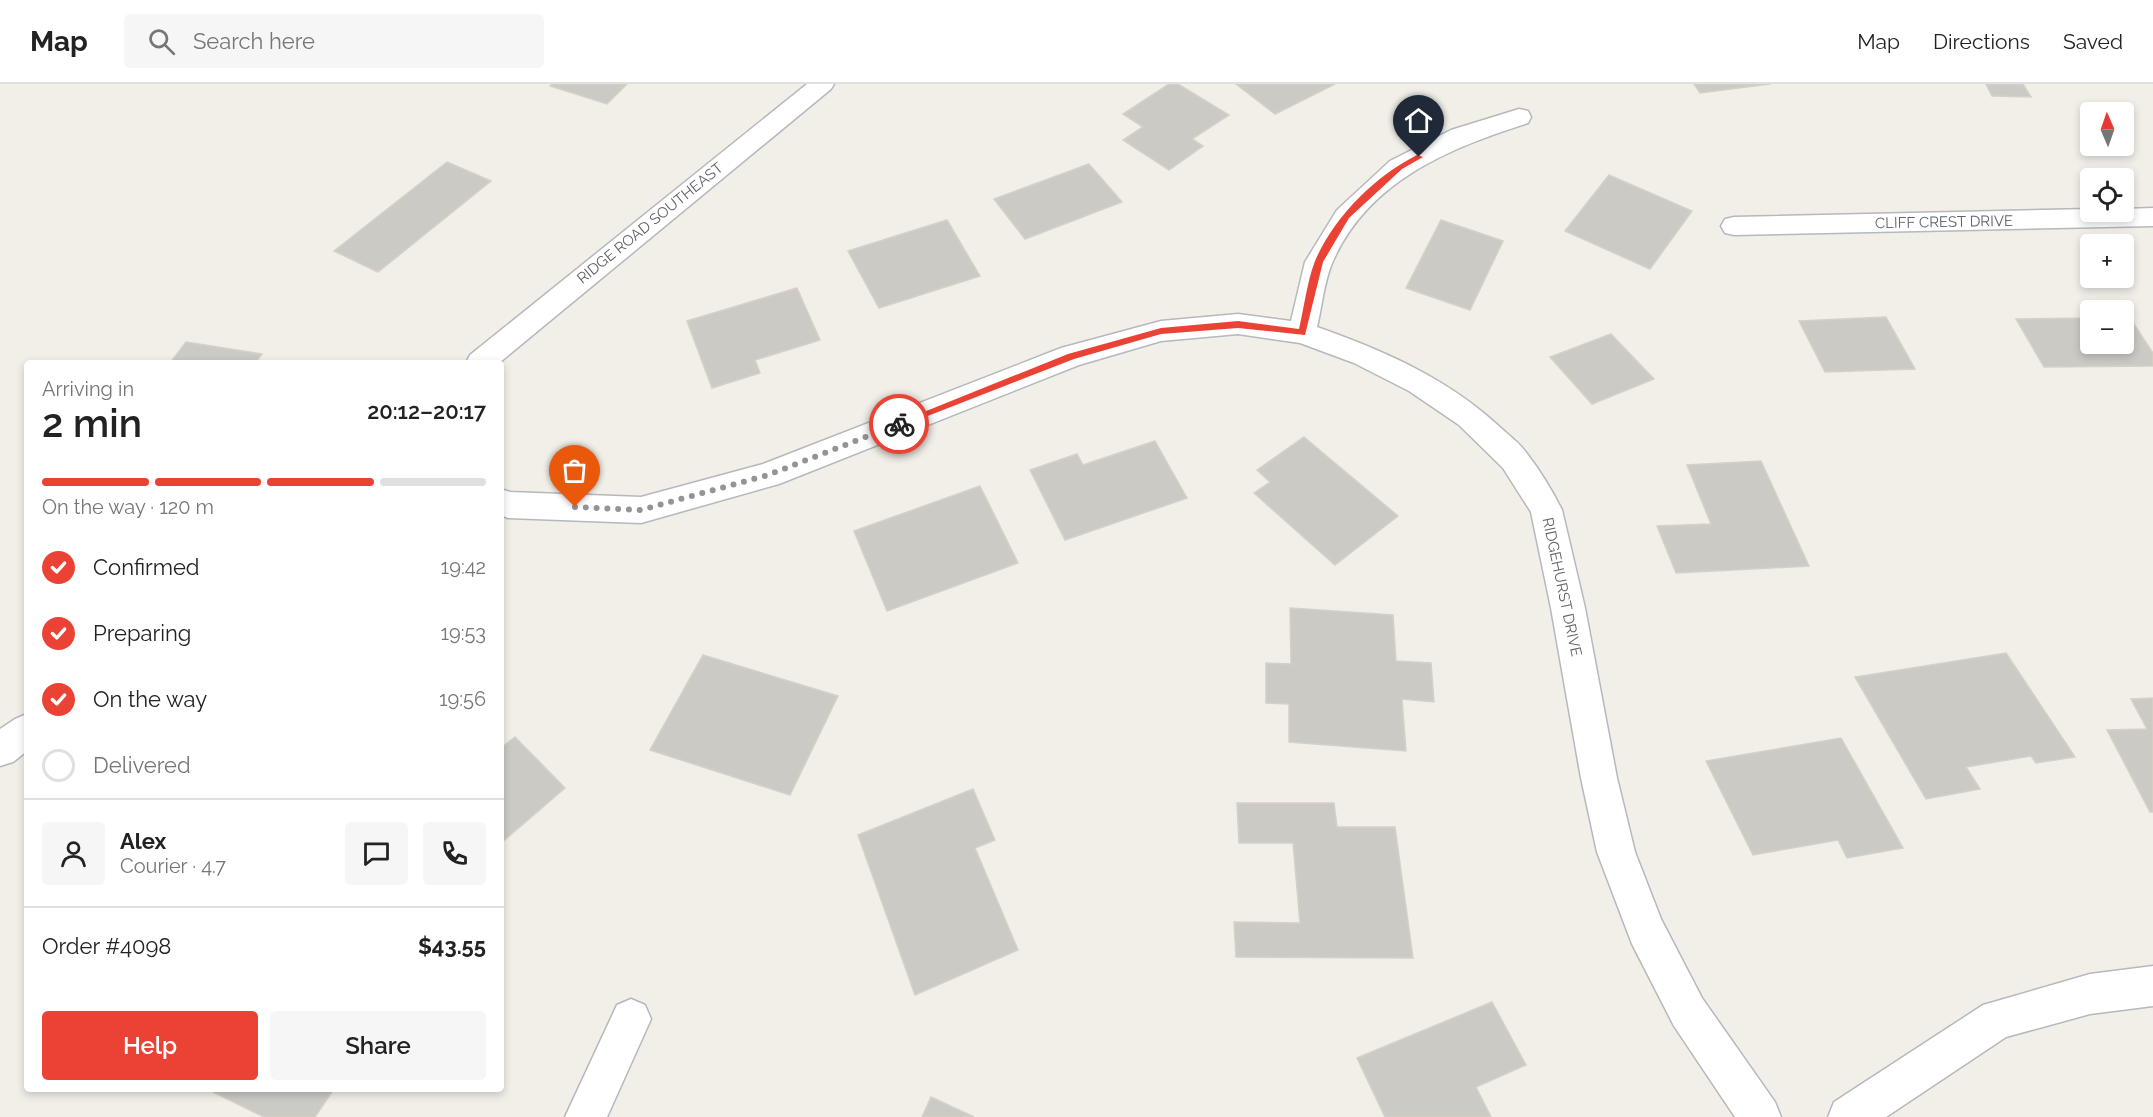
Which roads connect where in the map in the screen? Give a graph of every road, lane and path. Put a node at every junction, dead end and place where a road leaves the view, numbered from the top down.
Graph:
1 (822, 84) edge
2 (1519, 117) dead end
3 (2153, 217) edge
4 (1734, 226) dead end
5 (1302, 333) junction
6 (484, 360) edge
7 (504, 503) edge
8 (24, 732) edge
9 (0, 750) edge
10 (2153, 986) edge
11 (631, 1019) dead end
12 (586, 1117) edge
13 (1760, 1117) edge
14 (1849, 1117) edge

1 - 6 street, RIDGE ROAD SOUTHEAST
2 - 5 street
3 - 4 street, CLIFF CREST DRIVE
5 - 7 street, RIDGEHURST DRIVE
5 - 13 street, RIDGEHURST DRIVE
8 - 9 street
10 - 14 street
11 - 12 street

